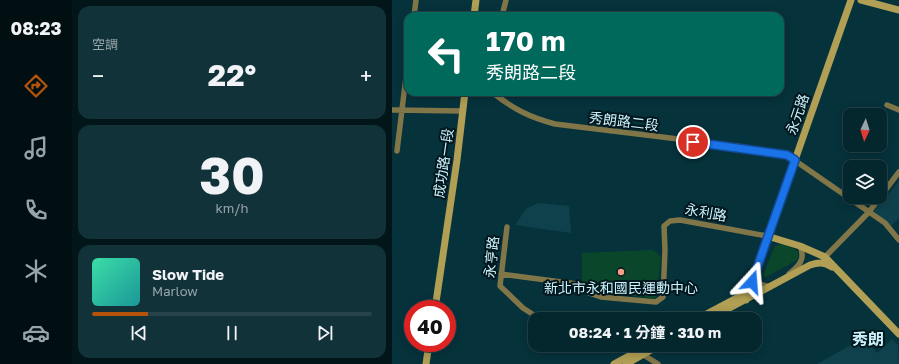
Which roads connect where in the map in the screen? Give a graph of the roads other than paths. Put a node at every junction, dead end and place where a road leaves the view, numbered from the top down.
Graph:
1 (416, 0) edge
2 (476, 0) edge
3 (506, 0) edge
4 (852, 0) edge
5 (861, 0) edge
6 (899, 10) edge
7 (414, 12) edge
8 (474, 12) edge
9 (503, 12) edge
10 (404, 93) edge
11 (465, 96) edge
12 (497, 96) edge
13 (887, 105) dead end
14 (392, 110) edge
15 (402, 110) junction
16 (899, 110) edge
17 (463, 111) junction
18 (397, 151) dead end
19 (795, 160) junction
20 (899, 172) edge
21 (869, 212) junction
22 (507, 227) dead end
23 (767, 236) junction
24 (899, 240) edge
25 (800, 246) junction
26 (825, 257) junction
27 (501, 274) junction
28 (842, 274) junction
29 (751, 285) junction
30 (773, 286) junction
31 (436, 300) edge
32 (746, 300) junction
33 (529, 312) edge
34 (710, 312) edge
35 (723, 312) edge
36 (899, 334) edge
37 (428, 352) edge
38 (641, 352) junction
39 (426, 364) edge
40 (614, 364) edge
41 (626, 364) edge
42 (658, 364) edge

1 - 7 street
2 - 8 street
3 - 9 street
4 - 19 street, 永元路
5 - 6 street
10 - 15 street
11 - 17 street, 成功路一段
12 - 19 street, 秀朗路二段
13 - 16 street
14 - 15 street
15 - 17 street
15 - 18 street
17 - 31 street, 成功路一段
19 - 21 street, 秀朗路二段
19 - 23 street, 永元路
20 - 21 street
21 - 24 street, 秀朗路二段
21 - 26 street
22 - 27 street, 永亨路
23 - 25 street, 永利路
23 - 27 street, 永利路
23 - 29 street, 永元路
25 - 26 street, 永利路
25 - 30 street
26 - 28 street, 永利路
27 - 33 street, 永亨路
28 - 30 street
28 - 36 street, 永利路
29 - 30 street
29 - 32 street, 永元路
29 - 34 street
30 - 32 street
32 - 35 street
37 - 39 street
38 - 40 street
38 - 41 street
38 - 42 street

